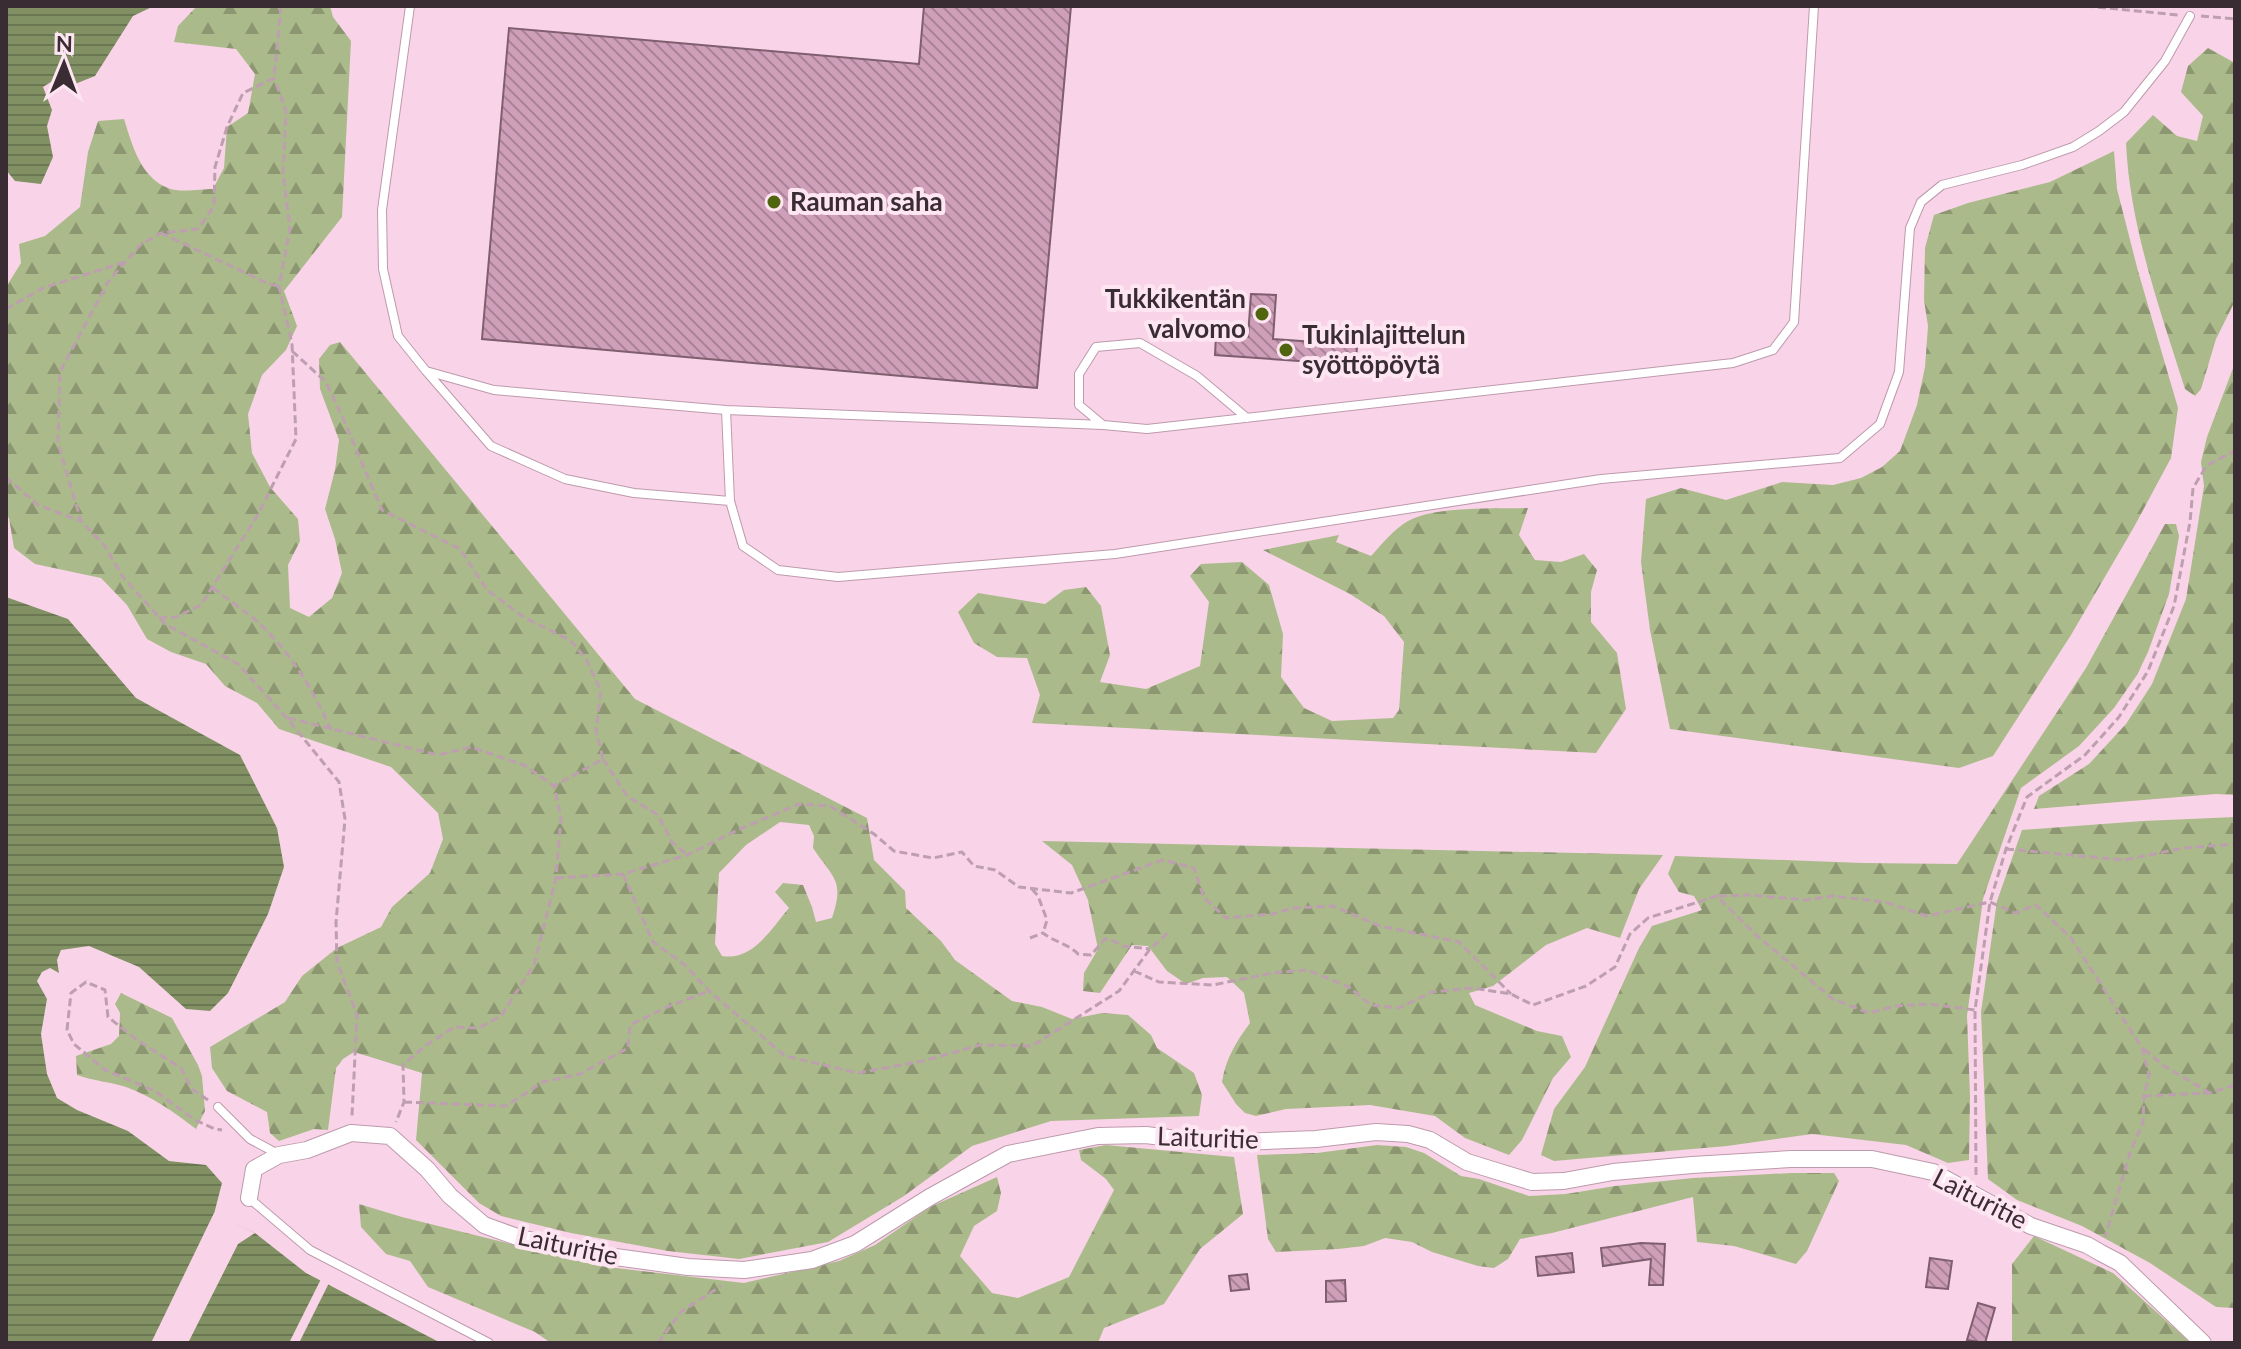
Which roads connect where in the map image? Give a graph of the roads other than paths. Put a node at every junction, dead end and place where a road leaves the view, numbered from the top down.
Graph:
1 (410, 6) edge
2 (1814, 6) edge
3 (2190, 16) road end
4 (426, 371) junction
5 (726, 410) junction
6 (1247, 418) junction
7 (1103, 425) junction
8 (730, 501) junction
9 (218, 1107) road end
10 (279, 1155) junction
11 (249, 1198) joint
12 (489, 1343) edge
13 (2203, 1343) edge

1 - 4 lane
2 - 6 lane
3 - 8 lane
4 - 5 lane
4 - 8 lane
5 - 7 lane
5 - 8 lane
6 - 7 lane
6 - 7 lane
9 - 10 lane
10 - 11 street
10 - 13 street, Laituritie
11 - 12 lane

